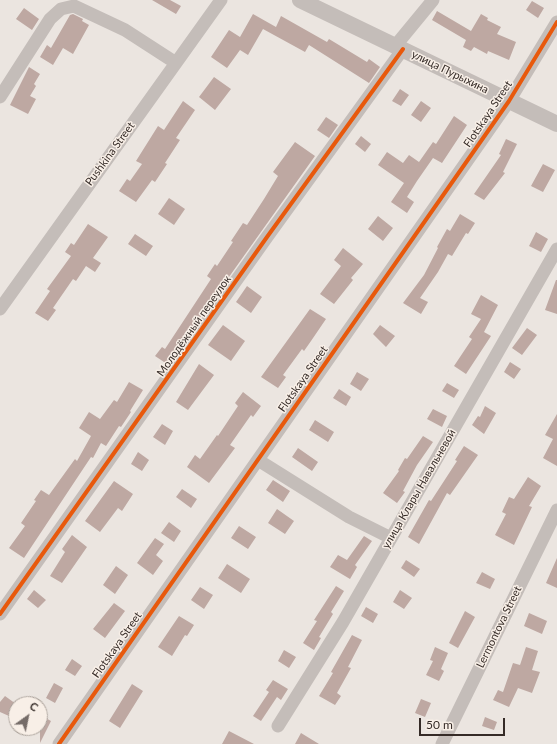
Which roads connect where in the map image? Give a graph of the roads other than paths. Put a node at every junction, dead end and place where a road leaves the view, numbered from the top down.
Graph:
1 (221, 0) edge
2 (300, 0) edge
3 (433, 0) edge
4 (557, 22) edge
5 (400, 47) junction
6 (176, 63) junction
7 (0, 97) edge
8 (509, 101) junction
9 (557, 124) edge
10 (557, 249) edge
11 (0, 308) edge
12 (258, 460) junction
13 (557, 510) edge
14 (391, 538) junction
15 (0, 614) edge
16 (278, 726) dead end
17 (59, 744) edge
18 (442, 744) edge

1 - 6 street, Pushkina Street
2 - 5 street, улица Пурыхина
3 - 5 street, Молодёжный переулок
4 - 8 street, Flotskaya Street
5 - 8 street, улица Пурыхина
5 - 15 street, Молодёжный переулок
6 - 7 street
6 - 11 street, Pushkina Street
8 - 9 street, улица Пурыхина
8 - 12 street, Flotskaya Street
10 - 14 street, улица Клары Навальневой
12 - 14 street
12 - 17 street, Flotskaya Street
13 - 18 street, Lermontova Street
14 - 16 street, улица Клары Навальневой

